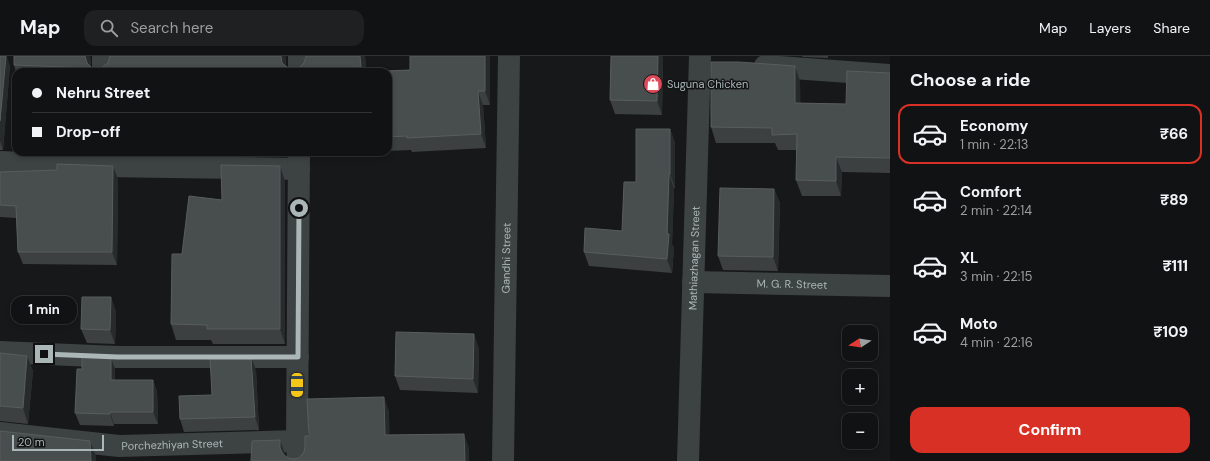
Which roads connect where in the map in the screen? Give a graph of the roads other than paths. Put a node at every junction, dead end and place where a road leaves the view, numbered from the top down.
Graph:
1 (103, 56) edge
2 (299, 56) edge
3 (509, 56) edge
4 (705, 60) edge
5 (747, 65) edge
6 (103, 68) edge
7 (299, 68) edge
8 (890, 75) edge
9 (100, 159) edge
10 (299, 161) edge
11 (0, 162) edge
12 (693, 282) junction
13 (890, 286) edge
14 (0, 352) edge
15 (298, 357) junction
16 (0, 433) edge
17 (298, 451) edge
18 (503, 461) edge
19 (688, 461) edge

1 - 6 street
2 - 7 street
3 - 18 street, Gandhi Street
4 - 12 street, Mathiazhagan Street
5 - 8 street
9 - 10 street
9 - 11 street
10 - 15 street
12 - 13 street, M. G. R. Street
12 - 19 street, Mathiazhagan Street
14 - 15 street
15 - 17 street
16 - 17 street, Porchezhiyan Street

